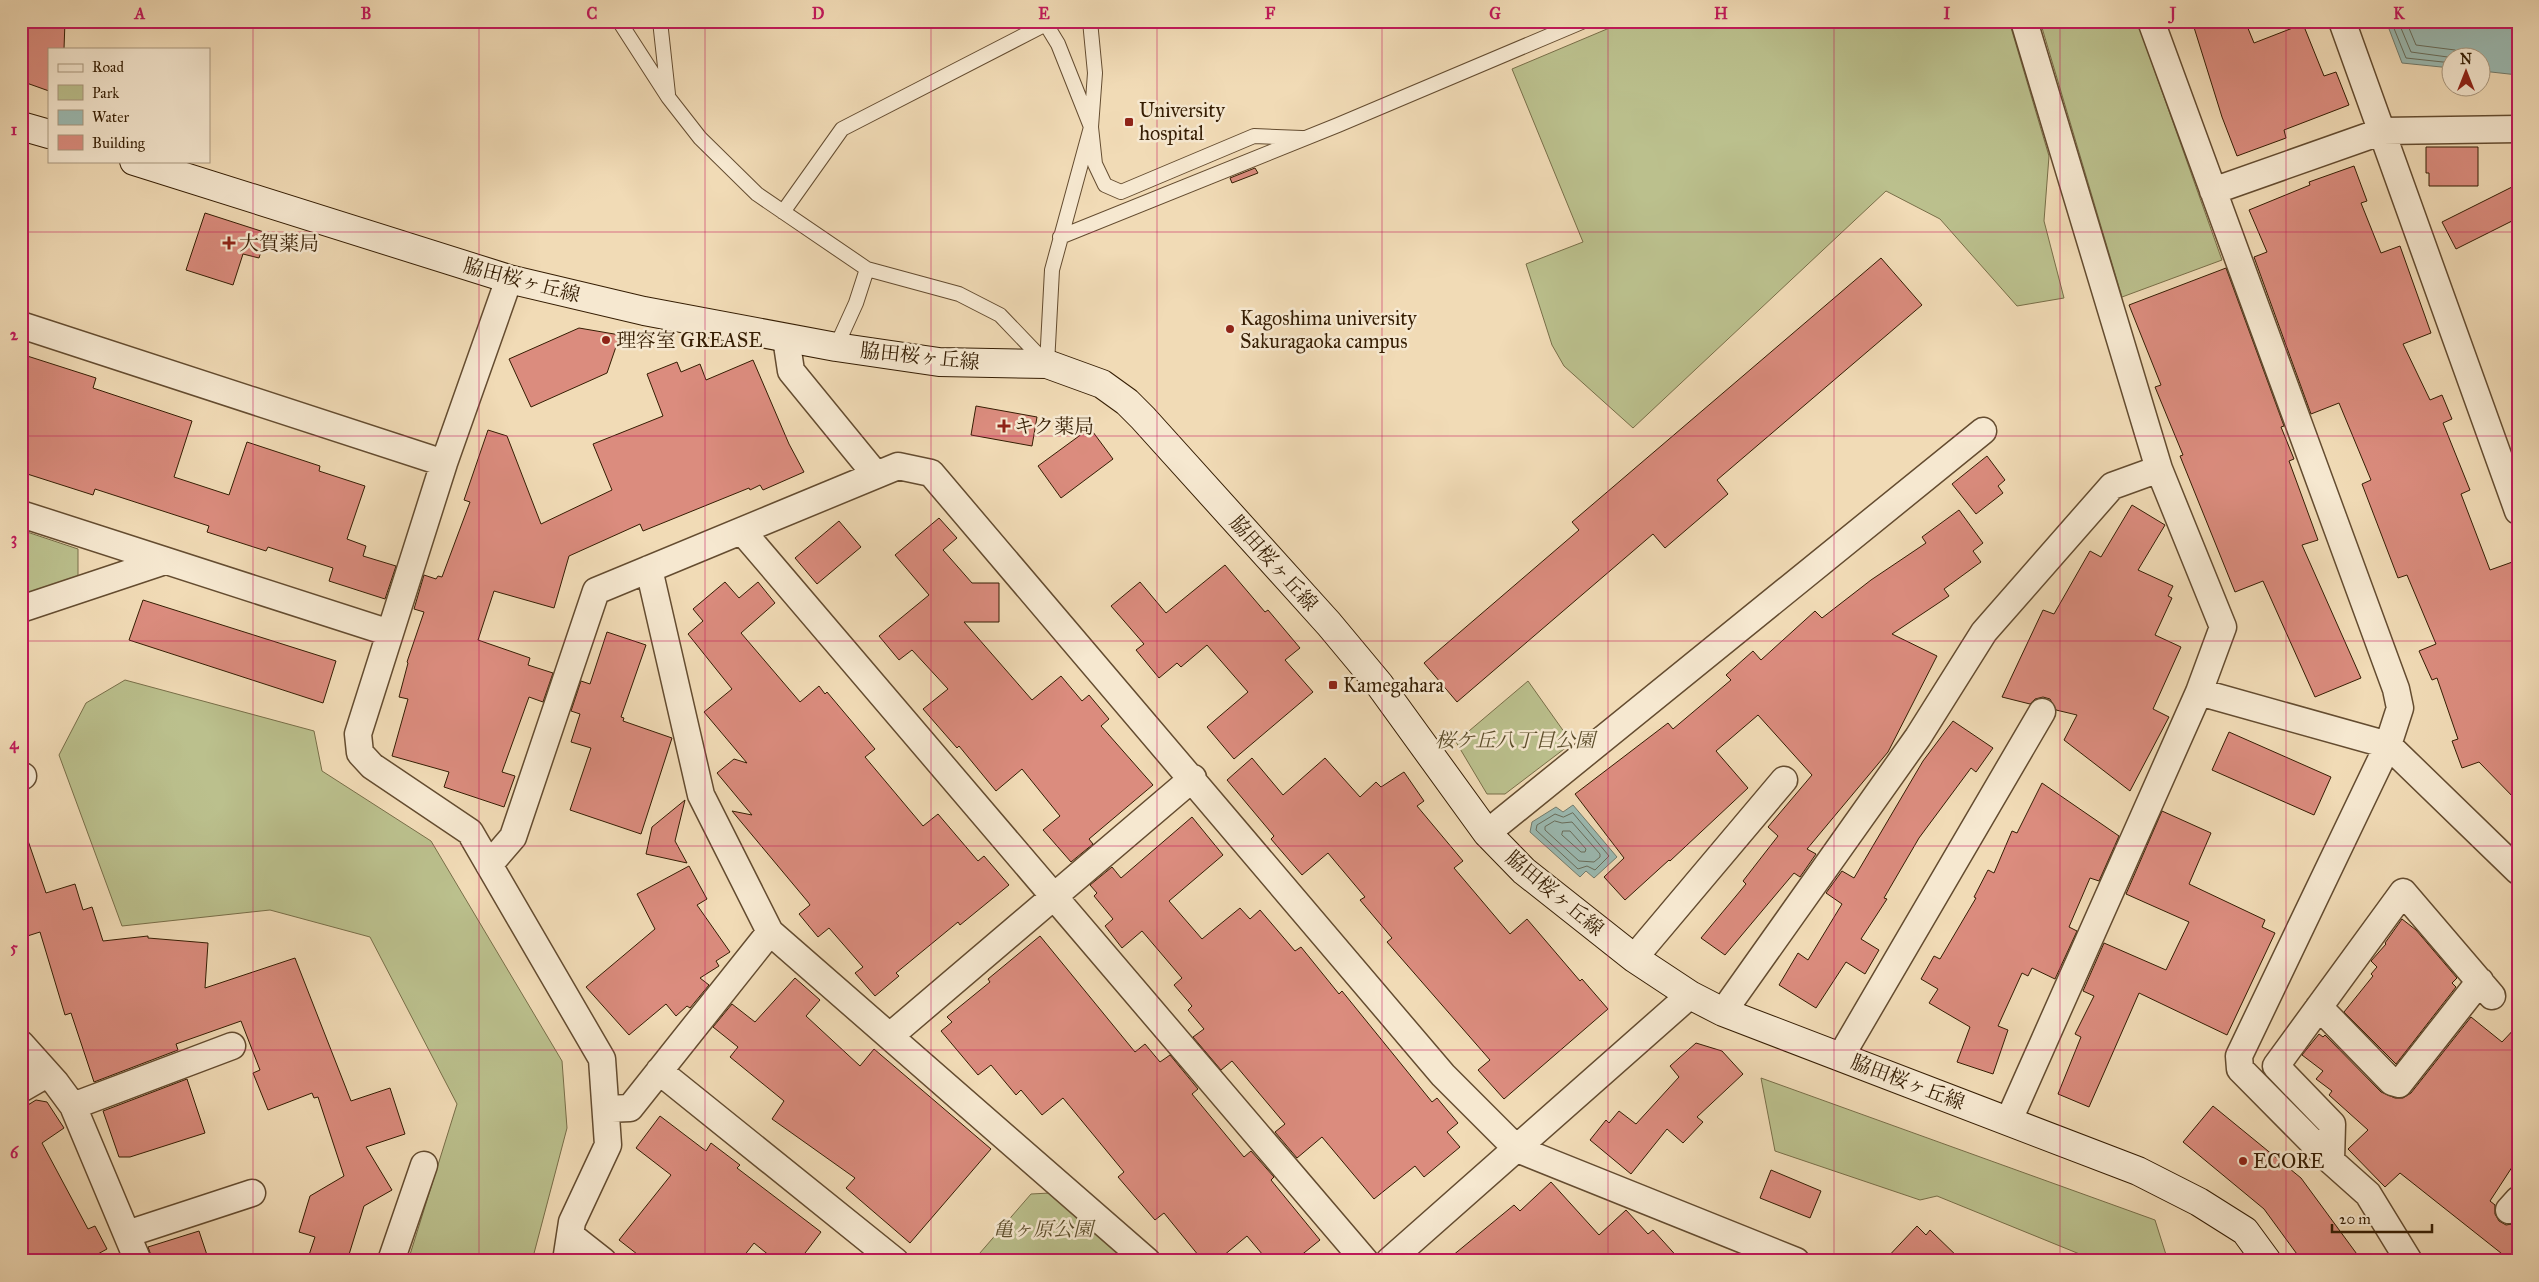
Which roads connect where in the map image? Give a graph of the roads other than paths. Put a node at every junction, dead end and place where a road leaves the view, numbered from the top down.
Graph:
1 (619, 21) edge
2 (660, 21) edge
3 (1090, 21) edge
4 (1584, 21) edge
5 (2024, 21) edge
6 (2151, 21) edge
7 (2342, 21) edge
8 (1045, 23) edge
9 (668, 97) junction
10 (21, 126) edge
11 (1091, 127) junction
12 (2518, 129) edge
13 (2383, 130) junction
14 (48, 134) edge
15 (1306, 138) junction
16 (137, 162) edge
17 (2213, 191) junction
18 (784, 212) junction
19 (1060, 237) junction
20 (868, 269) junction
21 (509, 279) junction
22 (21, 325) edge
23 (786, 338) junction
24 (836, 347) junction
25 (1047, 364) junction
26 (1983, 431) dead end
27 (444, 463) junction
28 (2159, 469) junction
29 (876, 475) junction
30 (2518, 511) edge
31 (21, 514) edge
32 (742, 530) junction
33 (165, 561) junction
34 (649, 569) junction
35 (21, 609) edge
36 (390, 633) junction
37 (2200, 692) junction
38 (2042, 712) dead end
39 (2388, 745) junction
40 (1193, 778) junction
41 (1784, 780) dead end
42 (1487, 833) junction
43 (489, 865) junction
44 (2518, 871) edge
45 (1054, 896) junction
46 (770, 932) junction
47 (1634, 958) junction
48 (1690, 995) junction
49 (2319, 1007) junction
50 (1723, 1012) junction
51 (890, 1036) junction
52 (21, 1044) edge
53 (232, 1046) dead end
54 (1841, 1056) junction
55 (659, 1071) junction
56 (47, 1074) junction
57 (21, 1089) edge
58 (73, 1106) junction
59 (606, 1109) junction
60 (2009, 1120) junction
61 (1517, 1149) junction
62 (2331, 1161) junction
63 (424, 1165) dead end
64 (252, 1193) dead end
65 (128, 1234) junction
66 (570, 1235) junction
67 (138, 1261) edge
68 (390, 1261) edge
69 (566, 1261) edge
70 (603, 1261) edge
71 (895, 1261) edge
72 (1147, 1261) edge
73 (1365, 1261) edge
74 (1389, 1261) edge
75 (1796, 1261) edge
76 (2267, 1261) edge
77 (2408, 1261) edge

1 - 9 lane
2 - 9 lane
3 - 11 lane
4 - 15 lane
5 - 28 street
6 - 17 street
7 - 13 street
8 - 11 lane
8 - 18 lane
9 - 18 lane
10 - 14 street
11 - 15 lane
11 - 19 lane
12 - 13 street
13 - 17 street
13 - 30 street
15 - 19 lane
16 - 21 street, 脇田桜ヶ丘線
17 - 39 street
18 - 20 lane
19 - 25 lane
20 - 24 lane
20 - 25 lane
21 - 23 street, 脇田桜ヶ丘線
21 - 27 street
22 - 27 street
23 - 24 street, 脇田桜ヶ丘線
23 - 29 street
24 - 25 street, 脇田桜ヶ丘線
25 - 42 street, 脇田桜ヶ丘線
26 - 42 street
27 - 36 street
28 - 37 street
28 - 50 street
29 - 32 street
29 - 40 street
31 - 33 street
32 - 34 street
32 - 45 street
33 - 35 street
33 - 36 street
34 - 43 street
34 - 46 street
36 - 43 street
37 - 39 street
37 - 60 street
38 - 54 street
39 - 44 street
39 - 62 street
40 - 45 street
40 - 61 street
41 - 47 street
42 - 47 street, 脇田桜ヶ丘線
43 - 59 street
45 - 51 street
45 - 73 street
46 - 51 street
46 - 55 street
47 - 48 street, 脇田桜ヶ丘線
48 - 50 street, 脇田桜ヶ丘線
48 - 61 street
49 - 49 street
49 - 62 street
50 - 54 street, 脇田桜ヶ丘線
51 - 72 street
52 - 56 street
53 - 58 street
54 - 60 street, 脇田桜ヶ丘線
55 - 59 street
55 - 71 street
56 - 57 street
56 - 58 street
58 - 65 street
59 - 66 street
60 - 76 street, 脇田桜ヶ丘線
61 - 74 street
61 - 75 street
62 - 77 street
63 - 68 street
64 - 65 street
65 - 67 street
66 - 69 street
66 - 70 street

